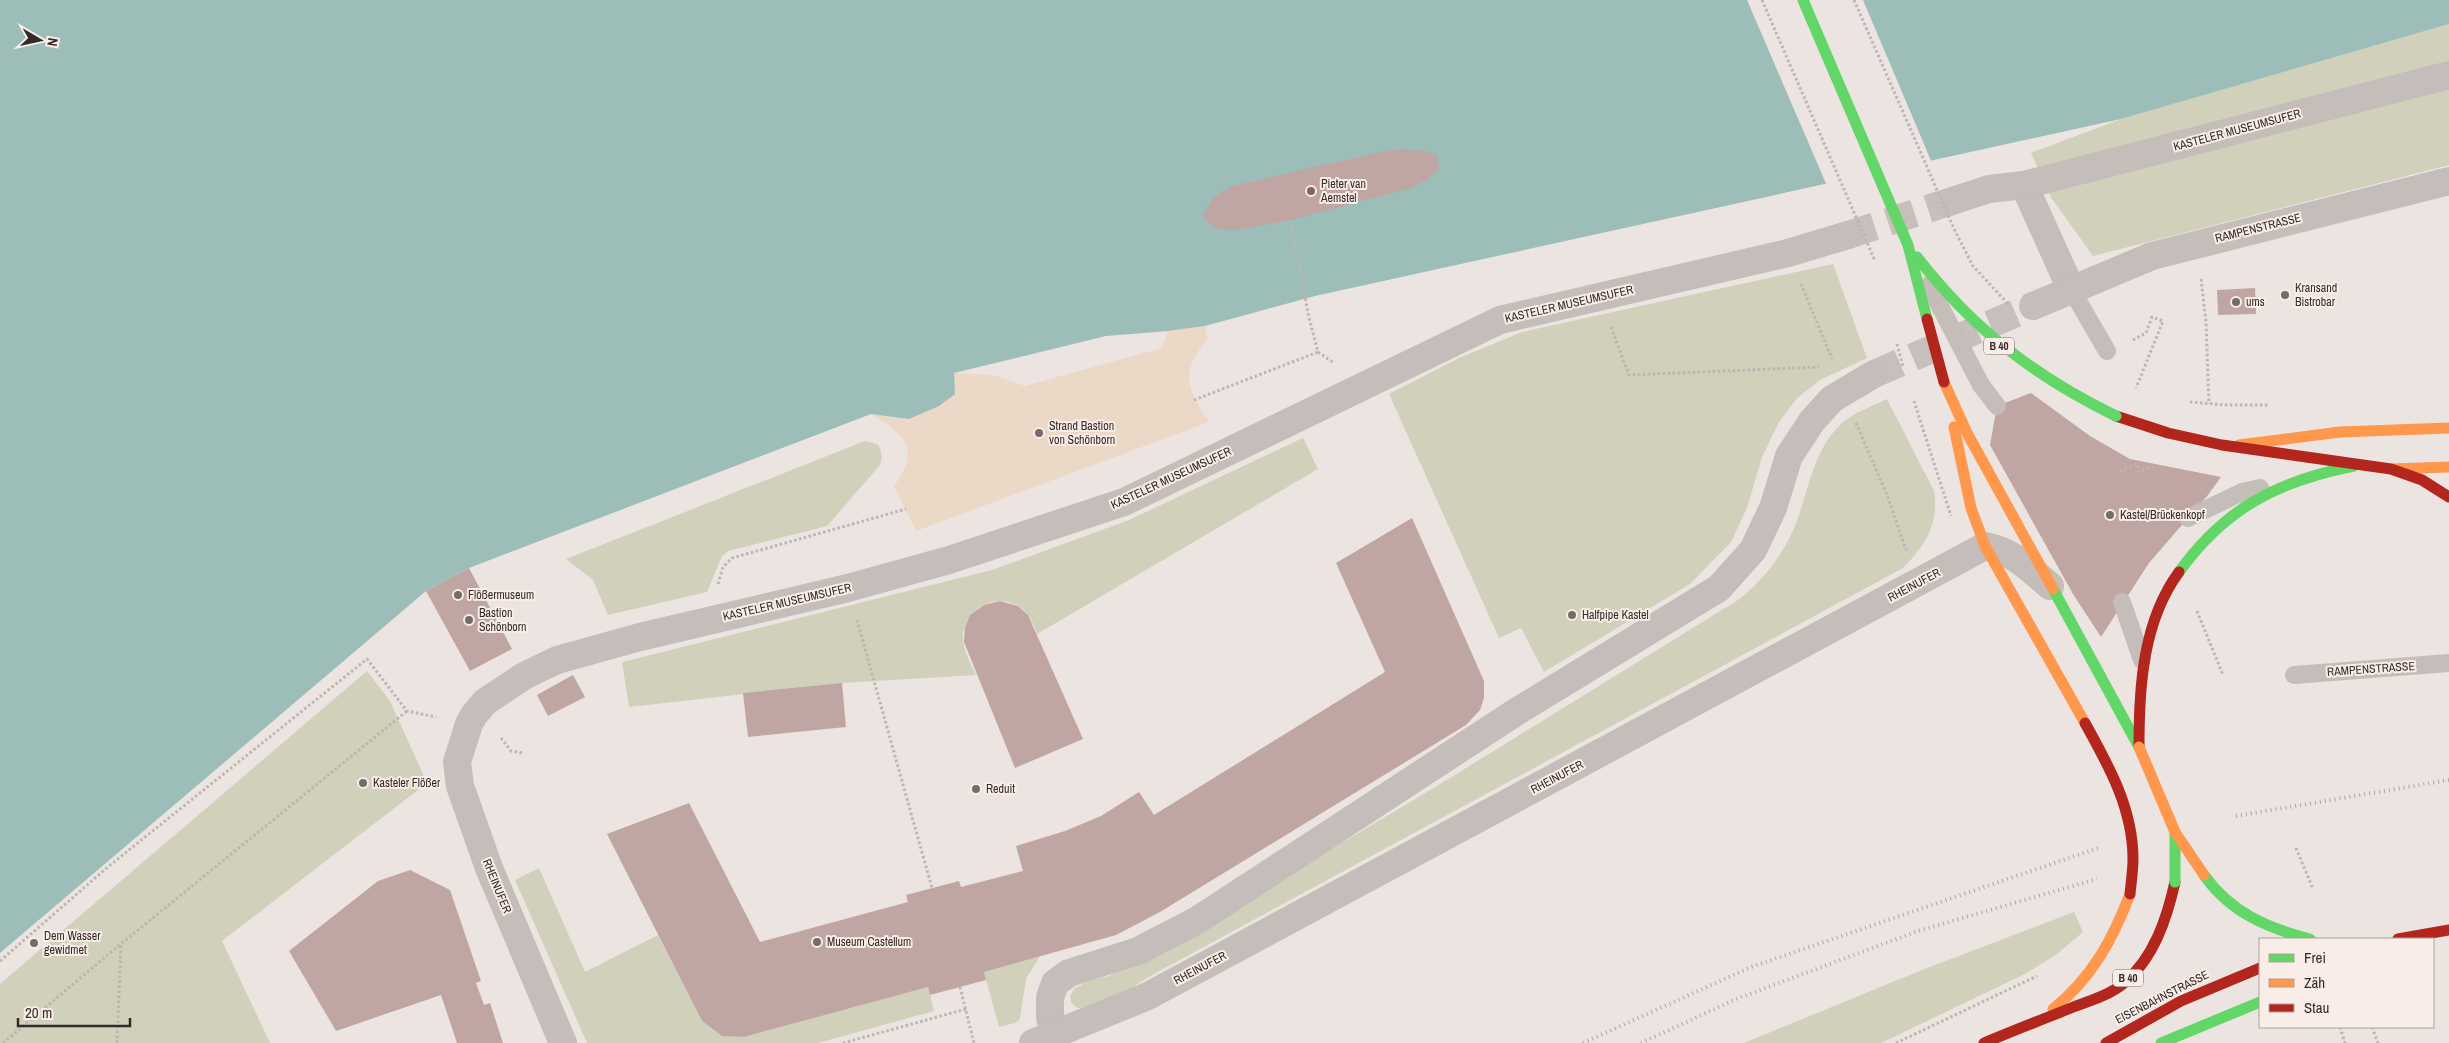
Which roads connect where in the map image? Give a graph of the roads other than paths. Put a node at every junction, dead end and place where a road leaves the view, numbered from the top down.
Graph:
1 (1803, 0) edge
2 (2449, 75) edge
3 (2449, 181) edge
4 (2024, 185) junction
5 (1949, 202) tunnel mouth
6 (1848, 235) tunnel mouth
7 (1908, 245) junction
8 (2071, 289) junction
9 (2024, 308) tunnel mouth
10 (2107, 351) dead end
11 (1874, 374) tunnel mouth
12 (1944, 382) junction
13 (1998, 406) dead end
14 (2449, 428) edge
15 (2231, 446) junction
16 (2354, 466) junction
17 (2449, 467) edge
18 (2392, 469) junction
19 (2297, 479) junction
20 (2449, 497) edge
21 (2188, 518) dead end
22 (1985, 546) junction
23 (2050, 586) junction
24 (2122, 602) dead end
25 (2449, 663) edge
26 (2144, 664) junction
27 (2294, 675) dead end
28 (469, 724) joint
29 (2139, 747) junction
30 (2175, 832) junction
31 (2449, 924) edge
32 (2443, 930) edge
33 (2306, 938) edge
34 (2403, 938) edge
35 (2259, 968) edge
36 (2259, 1002) edge
37 (2031, 1024) junction
38 (1044, 1039) edge
39 (563, 1043) edge
40 (1984, 1043) edge
41 (2106, 1043) edge
42 (2161, 1043) edge

1 - 7 main road, B 40, bridge
2 - 4 street, KASTELER MUSEUMSUFER
3 - 8 street, RAMPENSTRASSE
4 - 5 street, KASTELER MUSEUMSUFER
4 - 8 street
6 - 28 street, KASTELER MUSEUMSUFER
7 - 12 main road, B 40, bridge
7 - 13 lane, bridge
7 - 15 main road, B 40, bridge
8 - 9 street
8 - 10 lane
11 - 38 street, RHEINUFER
12 - 22 main road, B 40
12 - 23 main road, B 40
14 - 15 main road
15 - 16 main road, B 40
16 - 18 main road, B 40
16 - 19 main road, B 40
17 - 18 main road
18 - 20 main road, B 40
19 - 21 lane
19 - 26 main road, B 40
22 - 23 street
22 - 37 main road, B 40, bridge
22 - 38 street, RHEINUFER
23 - 29 main road, B 40
24 - 26 lane
25 - 27 lane, RAMPENSTRASSE
26 - 29 main road, B 40
28 - 39 street, RHEINUFER
29 - 30 main road, B 40, bridge
30 - 33 main road, B 40, bridge
30 - 37 main road, B 40, bridge
31 - 32 main road
32 - 34 main road
35 - 41 main road, EISENBAHNSTRASSE
36 - 42 main road
37 - 40 main road, B 40

